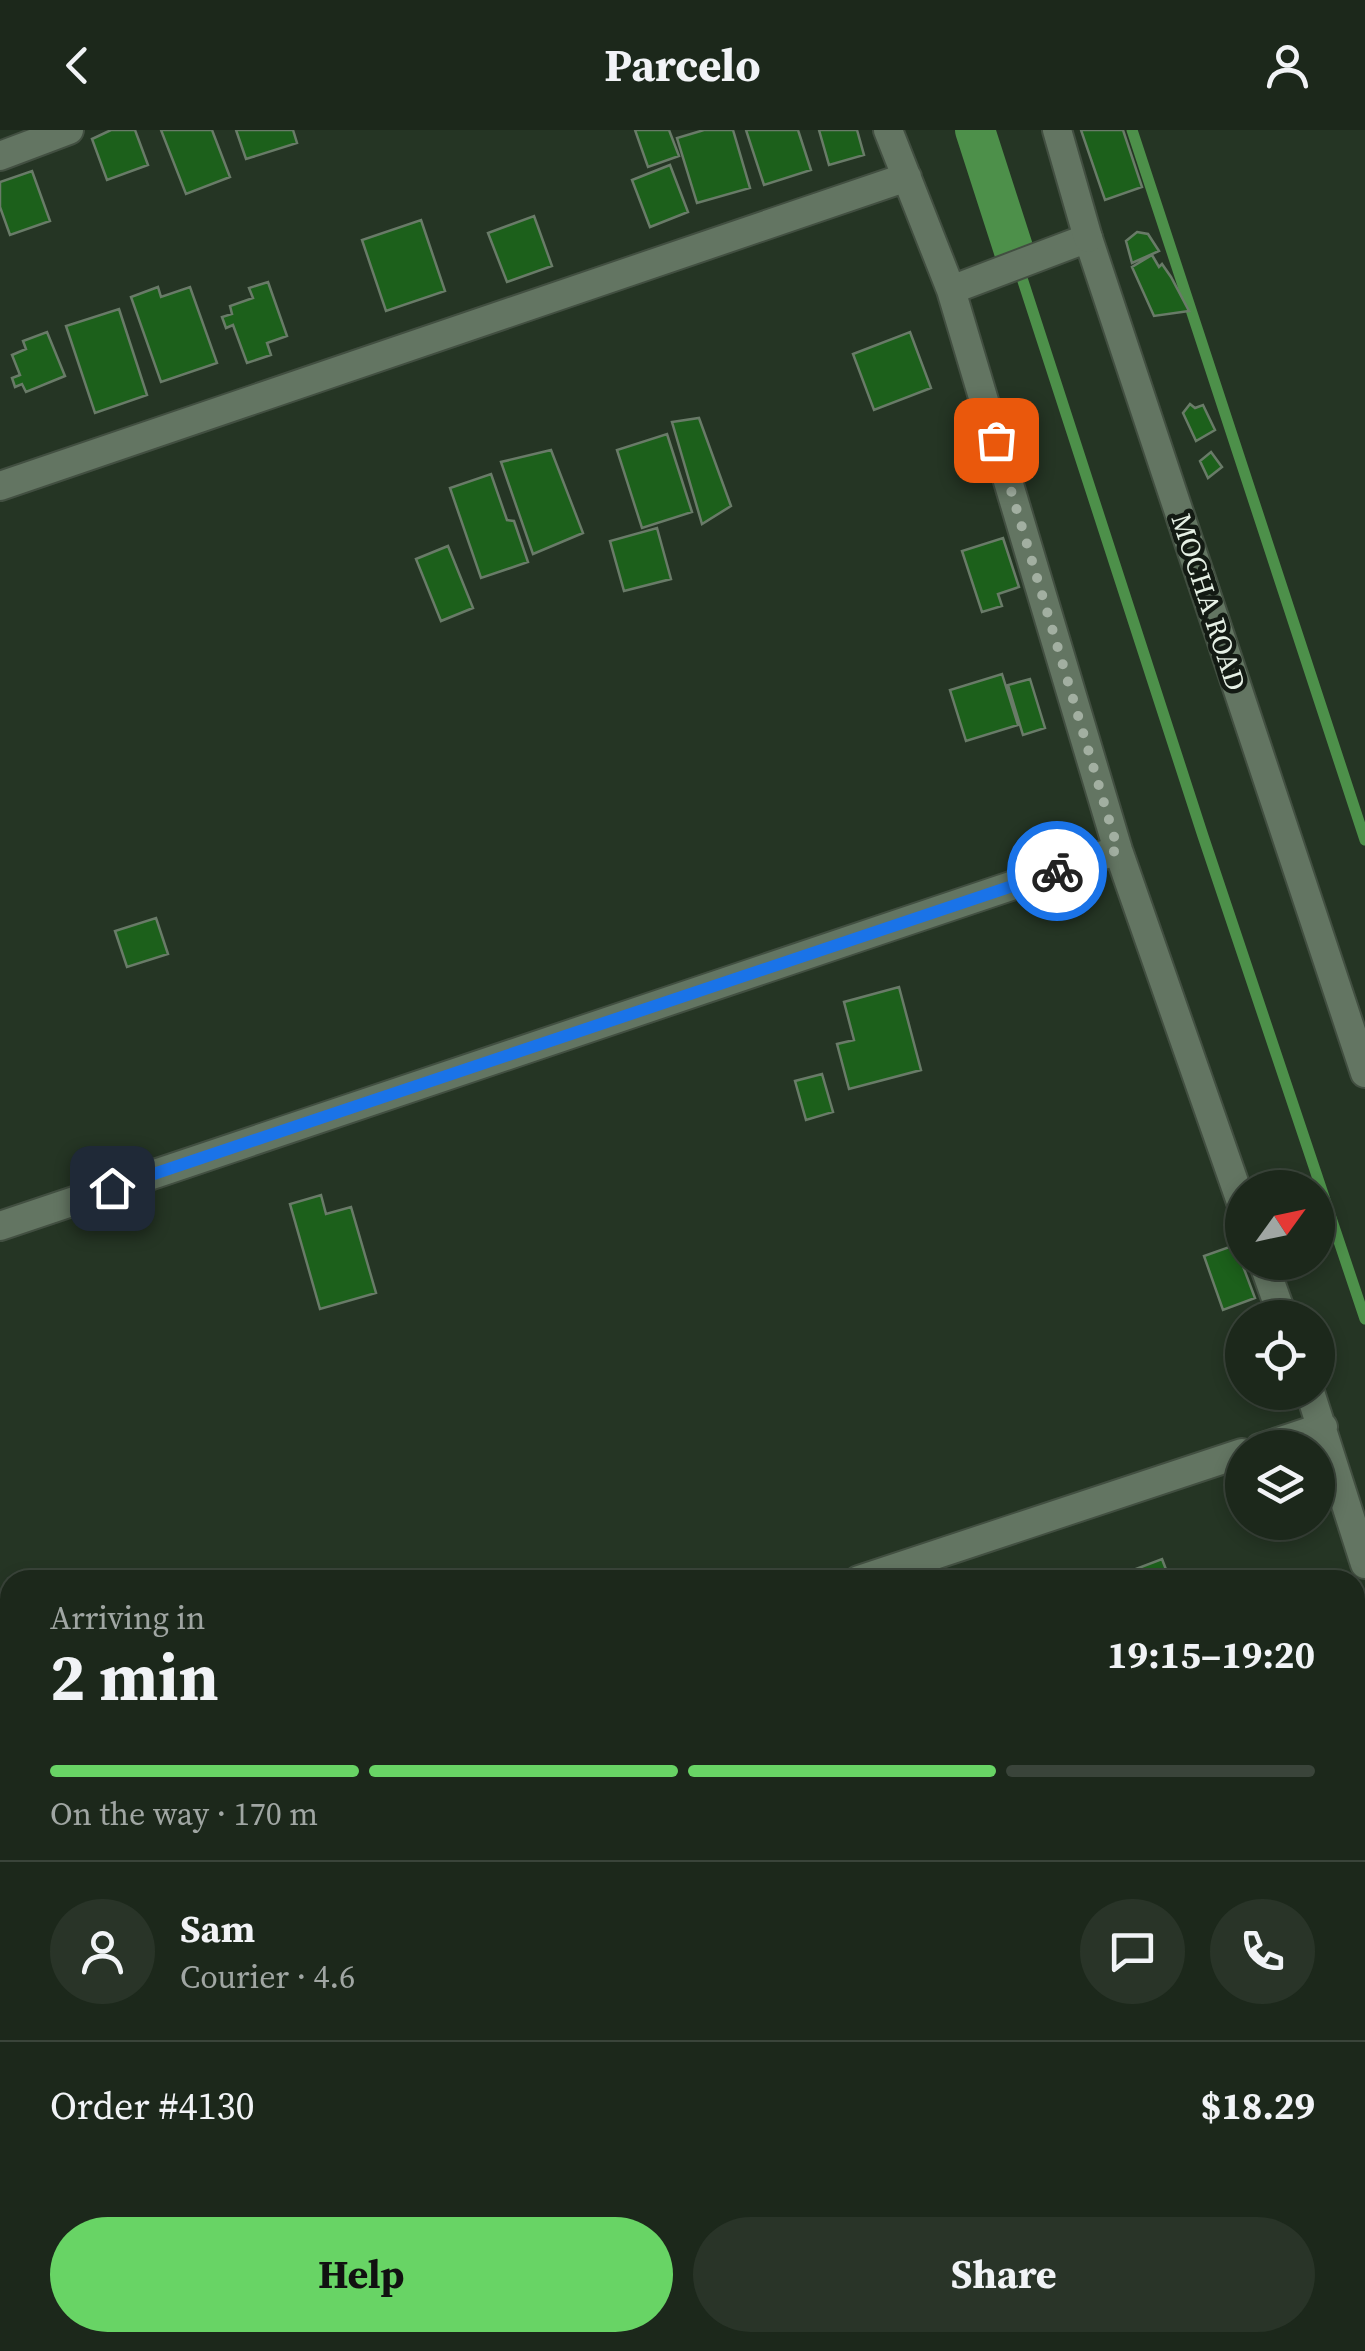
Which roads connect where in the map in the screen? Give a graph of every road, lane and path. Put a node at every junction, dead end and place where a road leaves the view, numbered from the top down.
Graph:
1 (69, 130) edge
2 (888, 130) edge
3 (1057, 130) edge
4 (0, 156) edge
5 (907, 177) junction
6 (1088, 238) junction
7 (951, 290) junction
8 (0, 486) edge
9 (1118, 850) junction
10 (1365, 1072) edge
11 (1229, 1170) edge
12 (0, 1226) edge
13 (1317, 1410) edge
14 (1323, 1427) junction
15 (1314, 1430) edge
16 (1225, 1460) edge
17 (1365, 1564) edge
18 (890, 1570) edge

1 - 4 street
2 - 5 street
3 - 6 street, MOCHA ROAD
5 - 7 street
5 - 8 street
6 - 7 street
6 - 10 street, MOCHA ROAD
7 - 9 street
9 - 11 street
9 - 12 street
13 - 14 street
14 - 15 street
14 - 17 street
16 - 18 street

